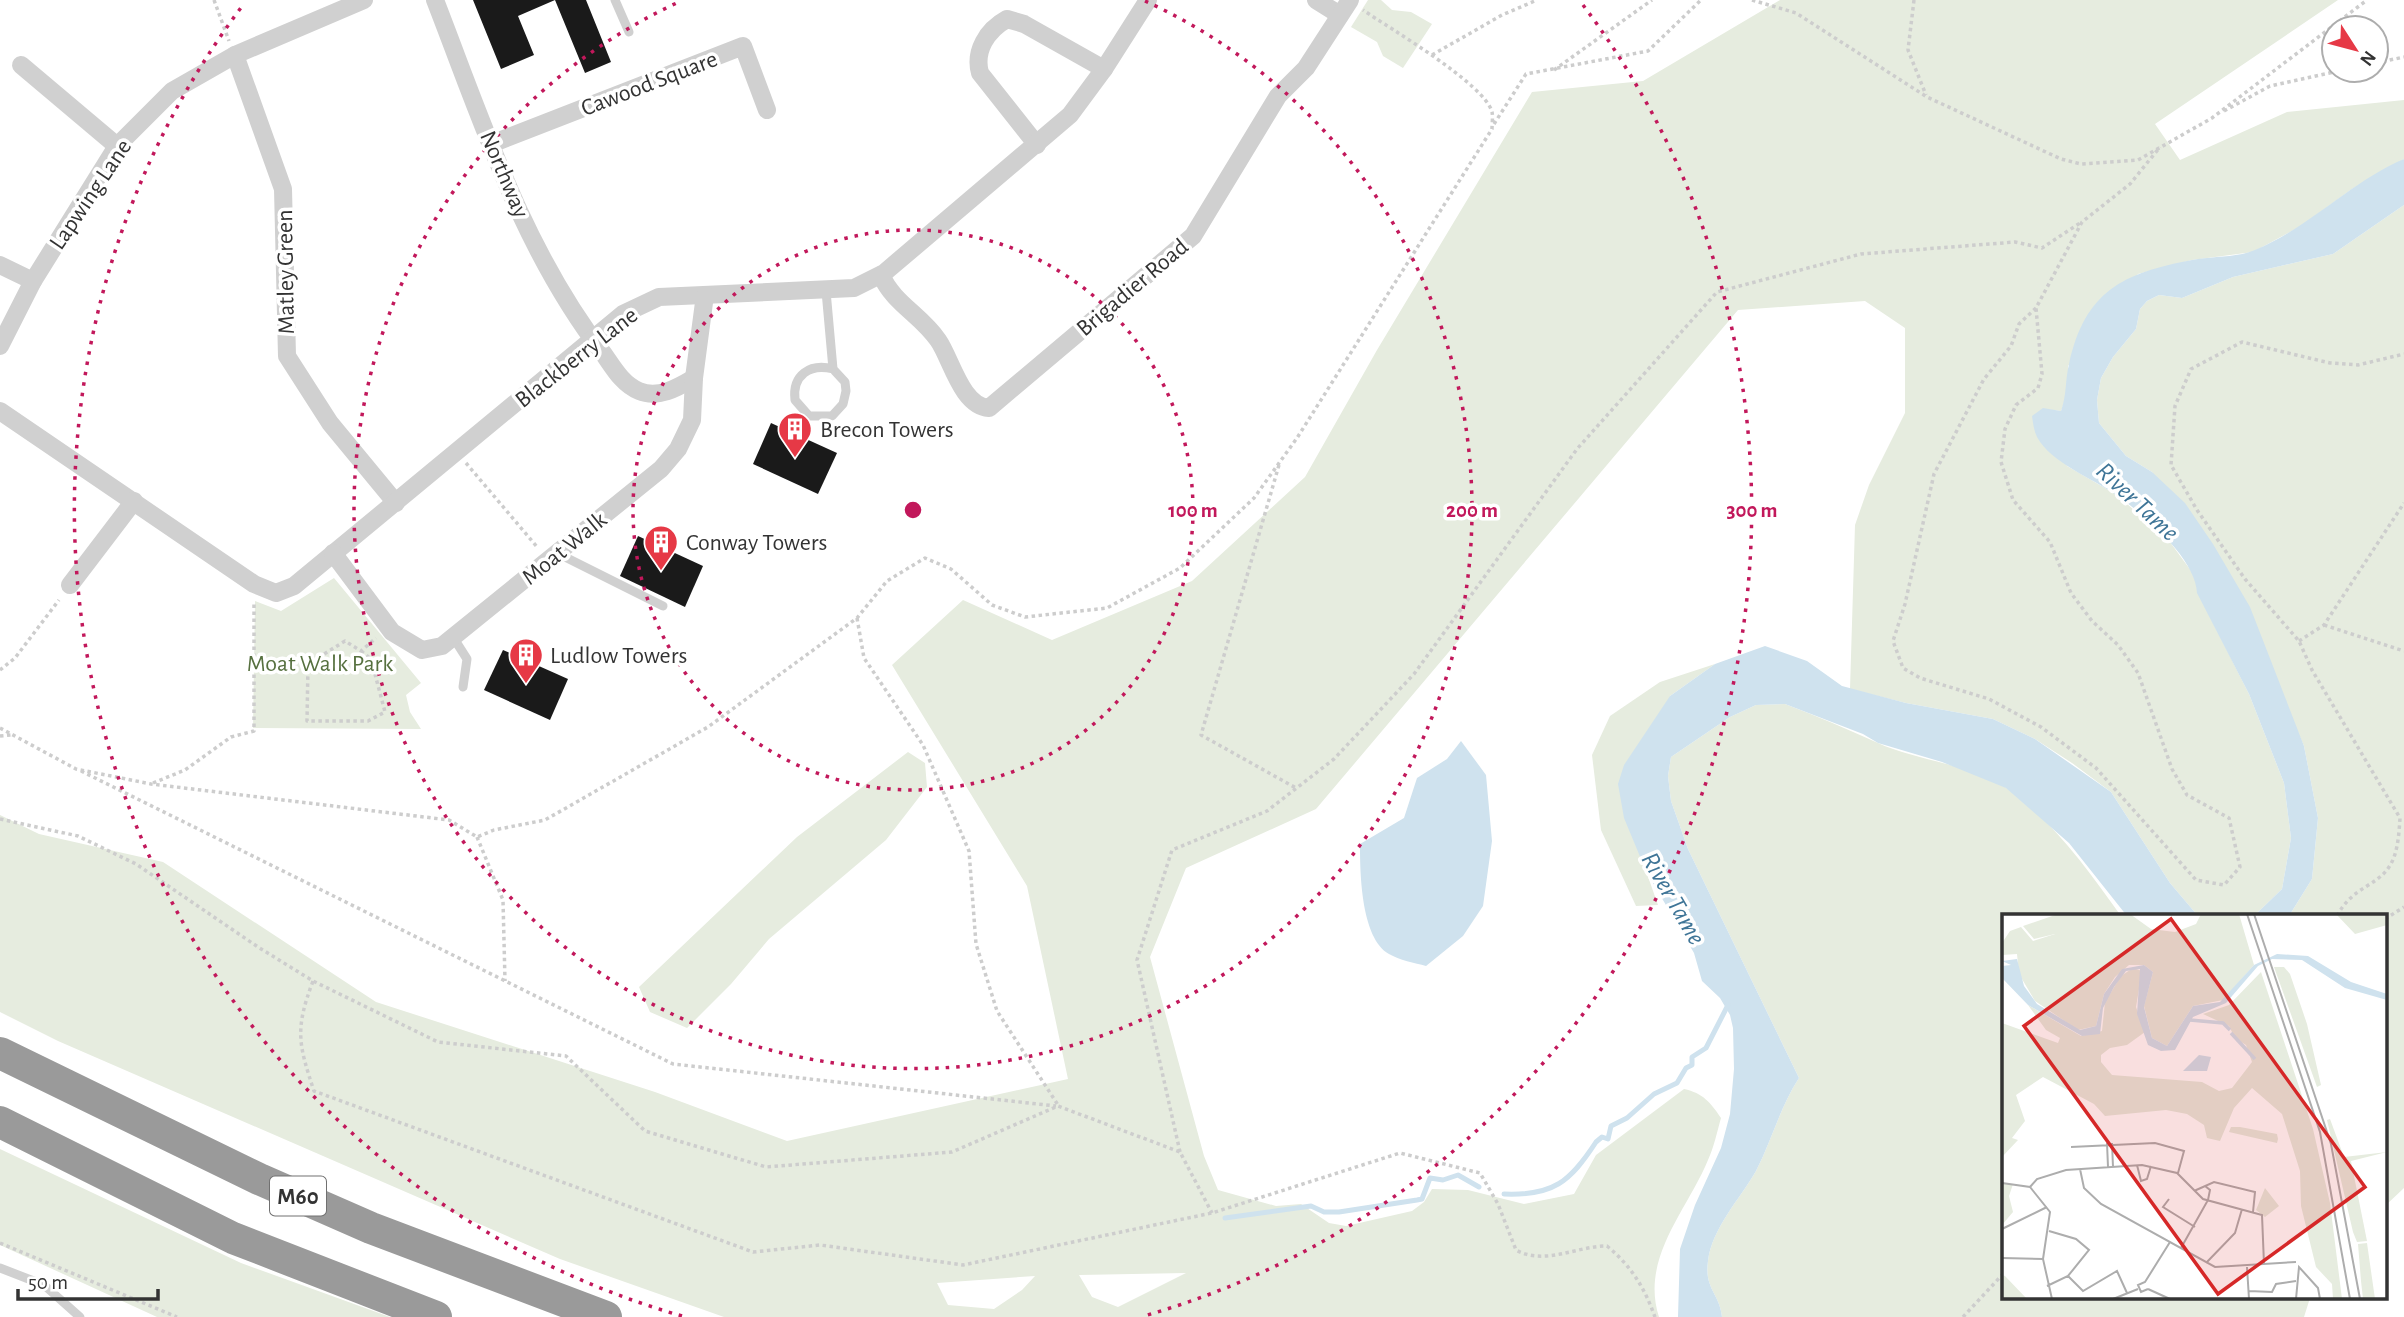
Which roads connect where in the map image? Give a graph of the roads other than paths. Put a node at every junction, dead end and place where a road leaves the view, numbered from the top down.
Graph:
1 (364, 0) edge
2 (435, 0) edge
3 (615, 0) edge
4 (1148, 0) edge
5 (1317, 0) edge
6 (1346, 5) edge
7 (629, 32) dead end
8 (235, 55) junction
9 (21, 65) dead end
10 (1104, 69) junction
11 (767, 110) dead end
12 (491, 144) junction
13 (1037, 145) junction
14 (117, 146) junction
15 (0, 265) edge
16 (881, 275) junction
17 (33, 281) junction
18 (826, 291) junction
19 (705, 295) junction
20 (592, 340) junction
21 (0, 346) edge
22 (833, 369) junction
23 (694, 378) junction
24 (0, 411) edge
25 (134, 501) junction
26 (396, 503) junction
27 (333, 554) junction
28 (553, 557) junction
29 (70, 585) road end
30 (663, 606) dead end
31 (453, 637) junction
32 (463, 687) dead end
33 (0, 1053) edge
34 (0, 1122) edge
35 (0, 1268) edge
36 (80, 1317) edge
37 (436, 1317) edge
38 (606, 1317) edge

1 - 8 street, Lapwing Lane
2 - 12 street, Northway
3 - 7 lane
4 - 10 street, Blackberry Lane
5 - 6 street
6 - 16 street, Brigadier Road
8 - 14 street, Lapwing Lane
8 - 26 street, Matley Green
9 - 14 street
10 - 13 street, Blackberry Lane
10 - 13 street
11 - 12 street, Cawood Square
12 - 20 street, Northway
13 - 16 street, Blackberry Lane
14 - 17 street, Lapwing Lane
15 - 17 street
16 - 18 street, Blackberry Lane
17 - 21 street, Lapwing Lane
18 - 19 street, Blackberry Lane
18 - 22 lane
19 - 20 street, Blackberry Lane
19 - 23 street, Moat Walk
20 - 23 street, Northway
20 - 26 street, Blackberry Lane
22 - 22 lane
23 - 28 street, Moat Walk
24 - 25 street, Blackberry Lane
25 - 27 street, Blackberry Lane
25 - 29 street
26 - 27 street, Blackberry Lane
27 - 31 street, Moat Walk
28 - 30 lane
28 - 31 street, Moat Walk
31 - 32 lane
33 - 38 highway, M60
34 - 37 highway, M60
35 - 36 lane

